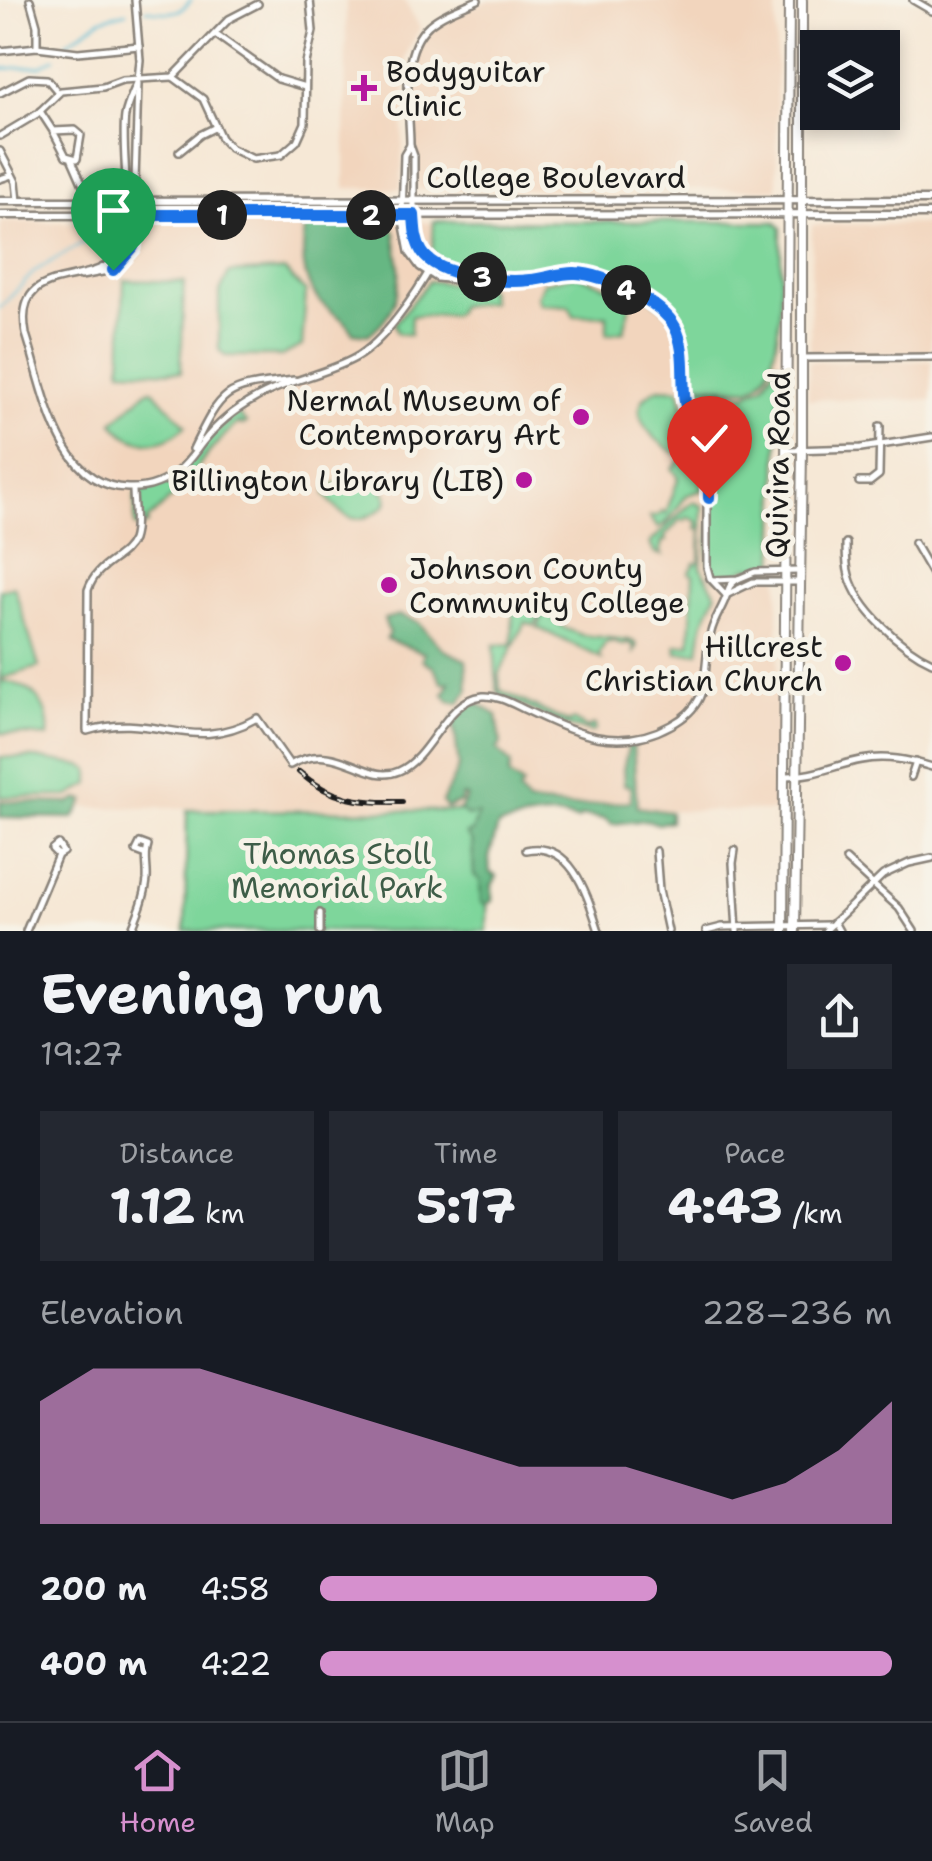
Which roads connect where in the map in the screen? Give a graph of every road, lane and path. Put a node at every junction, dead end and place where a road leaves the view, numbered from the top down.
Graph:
1 (30, 0) edge
2 (135, 0) edge
3 (310, 0) edge
4 (478, 0) edge
5 (789, 0) edge
6 (802, 0) edge
7 (913, 0) edge
8 (258, 4) dead end
9 (932, 12) edge
10 (215, 34) junction
11 (139, 46) junction
12 (37, 47) junction
13 (0, 51) edge
14 (172, 77) junction
15 (138, 80) junction
16 (305, 87) junction
17 (58, 92) junction
18 (0, 93) edge
19 (40, 112) junction
20 (216, 128) junction
21 (53, 132) junction
22 (0, 136) edge
23 (297, 142) junction
24 (410, 145) junction
25 (304, 148) dead end
26 (0, 151) edge
27 (178, 152) dead end
28 (72, 160) junction
29 (12, 175) junction
30 (0, 180) edge
31 (83, 185) dead end
32 (789, 199) junction
33 (18, 200) junction
34 (136, 200) junction
35 (403, 200) junction
36 (414, 200) junction
37 (803, 200) junction
38 (932, 200) edge
39 (0, 201) edge
40 (125, 201) junction
41 (929, 212) edge
42 (788, 214) junction
43 (804, 214) junction
44 (0, 215) edge
45 (125, 215) junction
46 (136, 215) junction
47 (402, 215) junction
48 (414, 215) junction
49 (433, 264) junction
50 (428, 274) junction
51 (74, 275) junction
52 (504, 281) junction
53 (932, 357) edge
54 (802, 358) junction
55 (302, 379) junction
56 (880, 426) dead end
57 (932, 437) edge
58 (880, 446) junction
59 (784, 450) junction
60 (802, 450) junction
61 (188, 462) junction
62 (859, 482) dead end
63 (133, 488) junction
64 (846, 543) dead end
65 (914, 543) dead end
66 (930, 565) edge
67 (798, 571) junction
68 (932, 574) edge
69 (784, 576) junction
70 (738, 579) junction
71 (712, 580) junction
72 (798, 582) junction
73 (726, 595) junction
74 (932, 662) edge
75 (916, 762) junction
76 (841, 766) junction
77 (932, 767) edge
78 (784, 776) junction
79 (843, 776) dead end
80 (912, 776) dead end
81 (796, 777) junction
82 (526, 850) dead end
83 (735, 850) dead end
84 (656, 851) dead end
85 (144, 854) dead end
86 (58, 855) dead end
87 (932, 858) edge
88 (846, 860) dead end
89 (870, 884) junction
90 (320, 913) dead end
91 (829, 926) edge
92 (737, 929) edge
93 (783, 929) edge
94 (795, 929) edge
95 (26, 931) edge
96 (130, 931) edge
97 (320, 931) edge
98 (599, 931) edge
99 (668, 931) edge
100 (706, 931) edge
101 (839, 931) edge
102 (914, 931) edge

1 - 12 street
2 - 11 street
3 - 16 street
4 - 24 street
5 - 32 main road, Quivira Road
6 - 37 main road, Quivira Road
7 - 9 street
8 - 10 street
10 - 14 street
10 - 16 street
11 - 12 street
11 - 15 street
12 - 13 street
14 - 15 street
14 - 20 street
15 - 17 street
15 - 34 street
15 - 40 street
16 - 23 street
17 - 18 street
17 - 19 street
19 - 21 street
19 - 22 street
20 - 23 street
20 - 27 street
21 - 28 street
21 - 28 street
23 - 25 street
24 - 35 street
24 - 36 street
26 - 29 street
28 - 31 street
29 - 30 street
29 - 33 street
32 - 36 main road, College Boulevard
32 - 37 main road, College Boulevard
32 - 42 main road, Quivira Road
33 - 39 main road, College Boulevard
33 - 40 main road, College Boulevard
34 - 35 main road, College Boulevard
34 - 40 main road, College Boulevard
34 - 46 street
35 - 36 main road, College Boulevard
35 - 47 street
36 - 48 street
37 - 38 main road, College Boulevard
37 - 43 main road, Quivira Road
40 - 45 street
41 - 43 main road, College Boulevard
42 - 43 main road, College Boulevard
42 - 48 main road, College Boulevard
42 - 59 main road, Quivira Road
43 - 54 main road, Quivira Road
44 - 45 main road, College Boulevard
45 - 46 main road, College Boulevard
45 - 51 street
46 - 47 main road, College Boulevard
46 - 51 street
47 - 48 main road, College Boulevard
47 - 50 street
48 - 49 street
49 - 50 street
49 - 52 street
50 - 52 street
50 - 55 street
51 - 63 street
52 - 71 street
53 - 54 street
54 - 60 main road, Quivira Road
55 - 61 street
55 - 61 street
56 - 58 street
57 - 58 street
58 - 60 street
58 - 62 street
59 - 60 street
59 - 69 main road, Quivira Road
60 - 67 main road, Quivira Road
61 - 63 street
63 - 73 street
64 - 74 street
65 - 66 street
66 - 68 street
67 - 69 street
67 - 72 main road, Quivira Road
69 - 70 street
69 - 72 street
69 - 73 street
69 - 78 main road, Quivira Road
70 - 71 street
70 - 73 street
71 - 73 street
72 - 81 main road, Quivira Road
75 - 76 street
75 - 77 street
75 - 80 street
76 - 79 street
76 - 81 street
78 - 81 street
78 - 93 main road, Quivira Road
81 - 94 main road, Quivira Road
82 - 98 street
83 - 92 street
84 - 99 street
85 - 96 street
86 - 95 street
87 - 89 street
88 - 89 street
89 - 91 street
89 - 102 street
90 - 97 street
91 - 94 street
91 - 101 street
92 - 93 street
92 - 100 street
93 - 94 street

